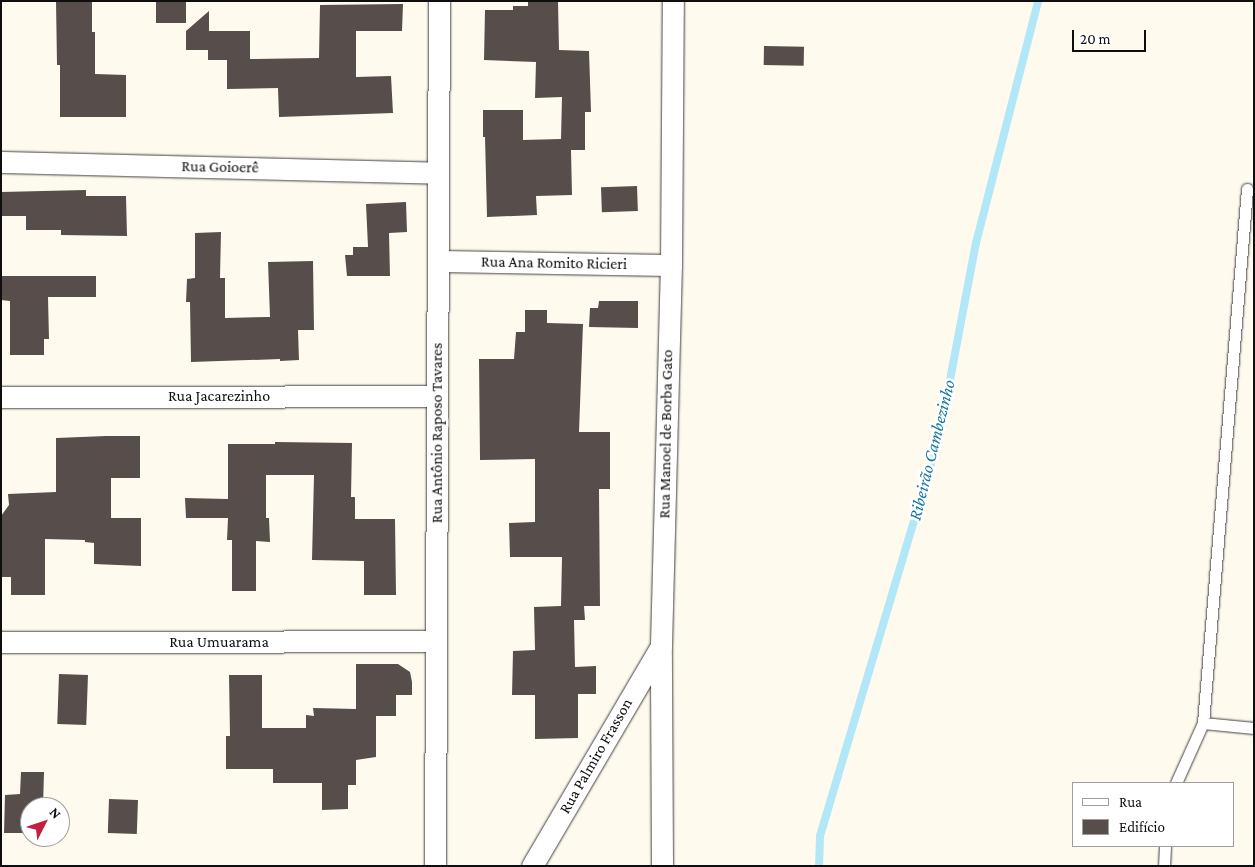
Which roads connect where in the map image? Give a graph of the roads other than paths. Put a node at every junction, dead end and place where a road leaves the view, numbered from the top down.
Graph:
1 (439, 1) edge
2 (673, 1) edge
3 (1, 162) edge
4 (438, 173) junction
5 (1247, 189) dead end
6 (438, 261) junction
7 (671, 265) junction
8 (437, 396) junction
9 (1, 397) edge
10 (436, 641) junction
11 (1, 642) edge
12 (661, 645) junction
13 (1203, 723) junction
14 (1254, 728) edge
15 (1176, 782) edge
16 (1165, 847) edge
17 (435, 866) edge
18 (532, 866) edge
19 (662, 866) edge
20 (1164, 866) edge

1 - 4 street, Rua Antônio Raposo Tavares
2 - 7 street, Rua Manoel de Borba Gato
3 - 4 street, Rua Goioerê
4 - 6 street, Rua Antônio Raposo Tavares
5 - 13 lane
6 - 7 street, Rua Ana Romito Ricieri
6 - 8 street, Rua Antônio Raposo Tavares
7 - 12 street, Rua Manoel de Borba Gato
8 - 9 street, Rua Jacarezinho
8 - 10 street, Rua Antônio Raposo Tavares
10 - 11 street, Rua Umuarama
10 - 17 street, Rua Antônio Raposo Tavares
12 - 18 street, Rua Palmiro Frasson
12 - 19 street, Rua Manoel de Borba Gato
13 - 14 lane
13 - 15 lane
16 - 20 lane

